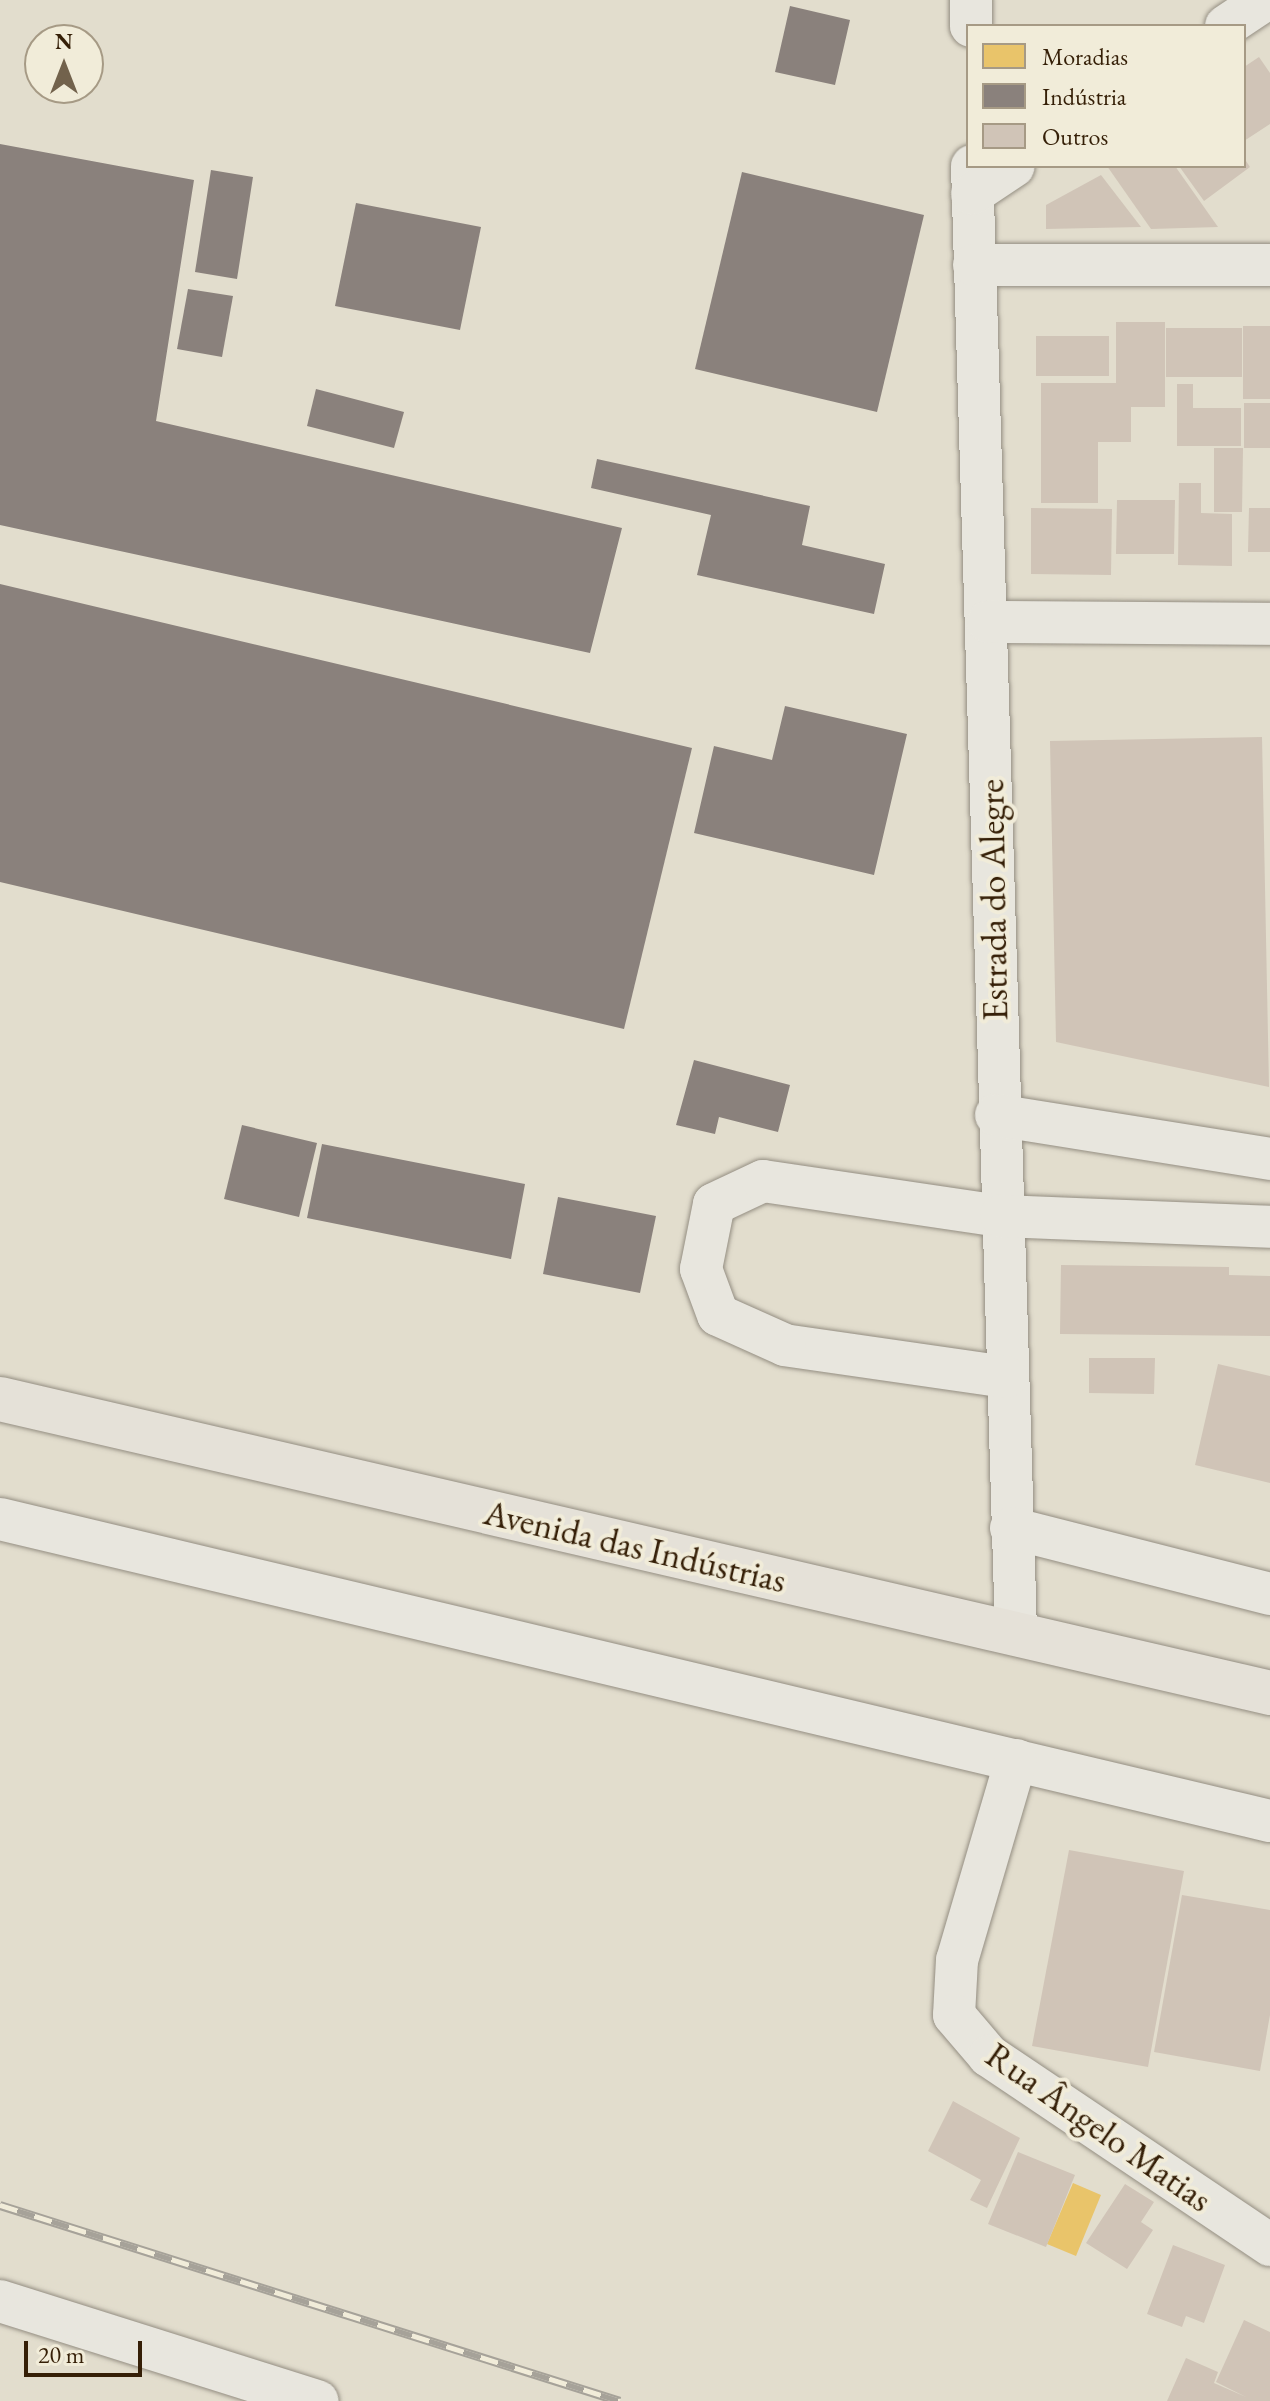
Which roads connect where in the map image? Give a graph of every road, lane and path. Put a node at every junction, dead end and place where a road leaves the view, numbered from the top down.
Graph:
1 (971, 0) edge
2 (1213, 0) edge
3 (1265, 0) edge
4 (971, 24) edge
5 (1207, 24) edge
6 (1229, 24) edge
7 (1008, 168) edge
8 (972, 180) edge
9 (974, 265) junction
10 (1270, 265) edge
11 (988, 622) junction
12 (1270, 624) edge
13 (996, 1115) junction
14 (1270, 1159) edge
15 (1001, 1216) junction
16 (1270, 1227) edge
17 (1006, 1377) junction
18 (0, 1399) edge
19 (0, 1519) edge
20 (1011, 1528) junction
21 (1270, 1594) edge
22 (1016, 1634) junction
23 (1270, 1693) edge
24 (1016, 1760) junction
25 (1270, 1821) edge
26 (1270, 2245) edge
27 (0, 2301) edge
28 (318, 2401) edge

1 - 4 street
2 - 5 street
3 - 6 street
7 - 8 street
8 - 9 street, Estrada do Alegre
9 - 10 street
9 - 11 street, Estrada do Alegre
11 - 12 street
11 - 13 street, Estrada do Alegre
13 - 14 street
13 - 15 street, Estrada do Alegre
15 - 16 street
15 - 17 street, Estrada do Alegre
15 - 17 street
17 - 20 street, Estrada do Alegre
18 - 22 main road, Avenida das Indústrias
19 - 24 street
20 - 21 street
20 - 22 street, Estrada do Alegre
22 - 23 main road, Avenida das Indústrias
24 - 25 street
24 - 26 street, Rua Ângelo Matias
27 - 28 street

